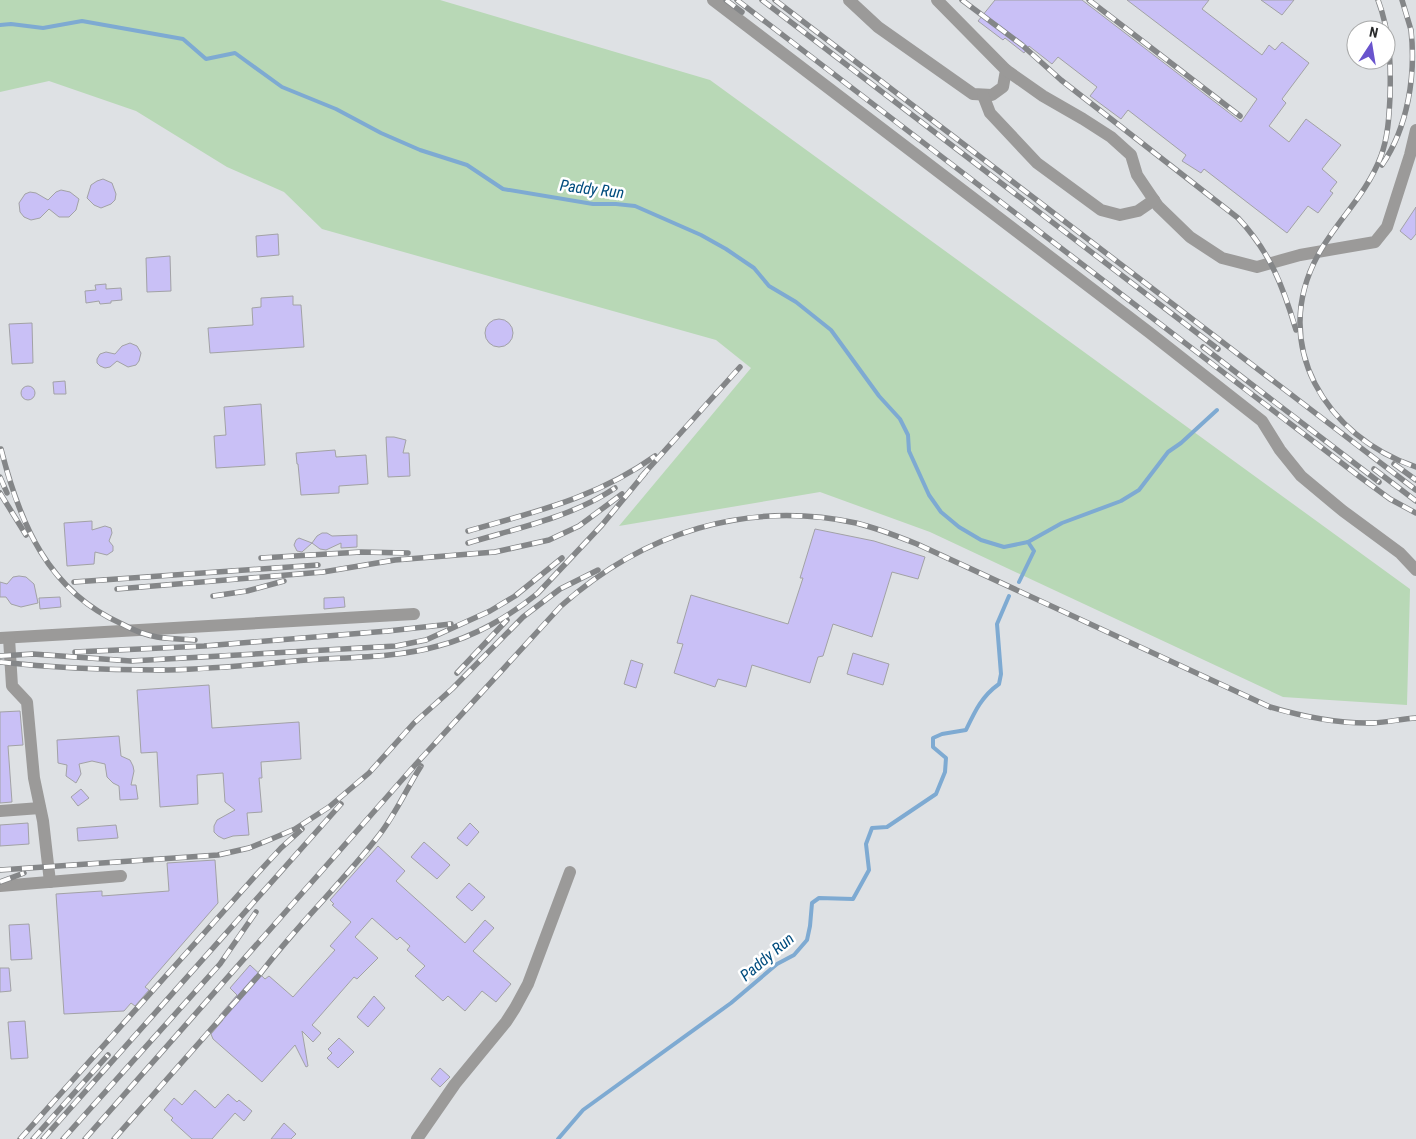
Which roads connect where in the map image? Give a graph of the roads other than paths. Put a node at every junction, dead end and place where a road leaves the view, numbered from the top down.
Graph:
1 (713, 0) edge
2 (849, 0) edge
3 (937, 0) edge
4 (1006, 70) junction
5 (983, 95) junction
6 (1416, 130) edge
7 (1414, 149) edge
8 (1154, 200) junction
9 (1416, 570) edge
10 (414, 614) dead end
11 (4, 638) edge
12 (40, 808) junction
13 (0, 811) edge
14 (570, 872) dead end
15 (121, 876) dead end
16 (50, 882) junction
17 (0, 886) edge
18 (417, 1139) edge

1 - 9 lane
2 - 5 lane
3 - 4 lane
4 - 5 lane
4 - 8 lane
5 - 8 lane
6 - 7 lane
7 - 8 lane
10 - 11 lane
11 - 12 lane
12 - 13 lane
12 - 16 lane
14 - 18 lane
15 - 16 lane
16 - 17 lane

